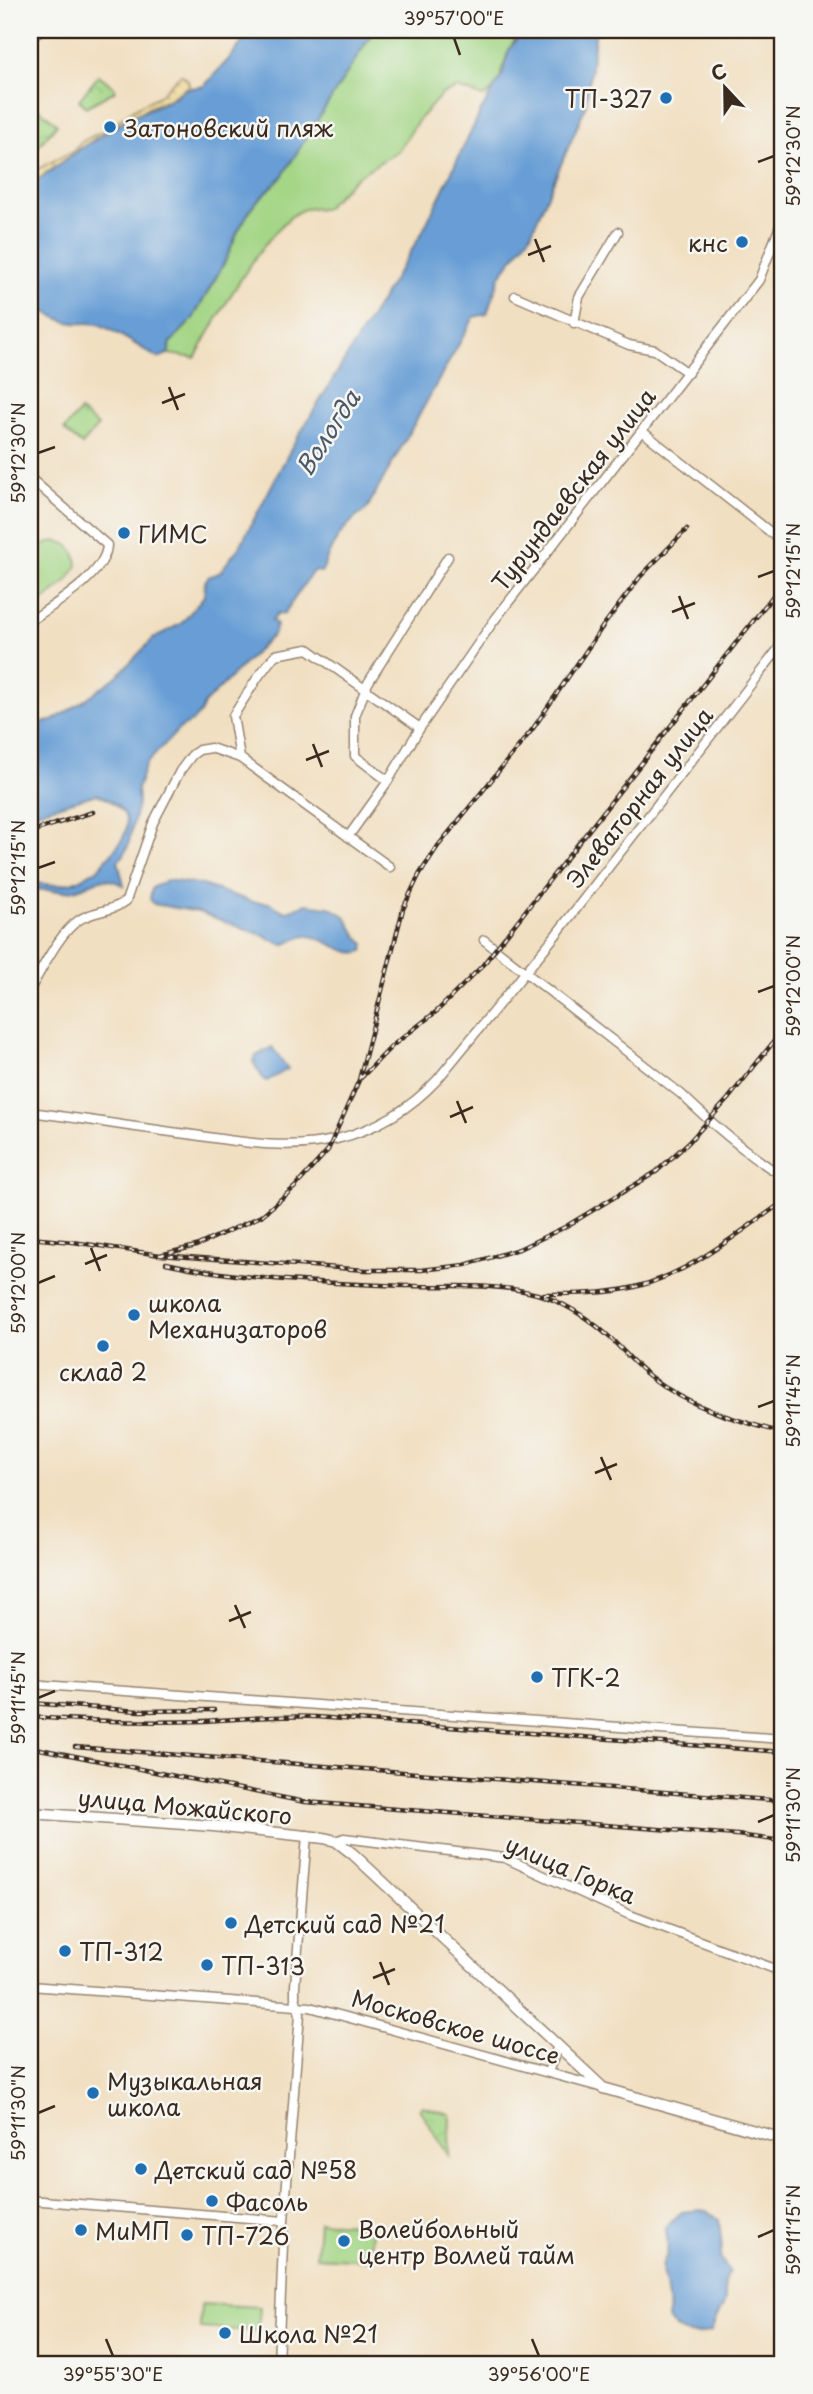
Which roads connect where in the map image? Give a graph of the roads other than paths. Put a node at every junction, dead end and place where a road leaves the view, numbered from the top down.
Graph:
1 (40, 30) edge
2 (30, 40) edge
3 (783, 218) edge
4 (618, 232) dead end
5 (515, 296) dead end
6 (574, 323) junction
7 (688, 373) junction
8 (643, 432) junction
9 (30, 478) edge
10 (783, 542) edge
11 (448, 557) dead end
12 (30, 621) edge
13 (783, 643) edge
14 (365, 689) junction
15 (420, 728) junction
16 (240, 758) junction
17 (388, 781) junction
18 (348, 837) junction
19 (390, 867) dead end
20 (484, 940) dead end
21 (523, 973) junction
22 (30, 989) edge
23 (30, 1112) edge
24 (773, 1170) dead end
25 (30, 1682) edge
26 (783, 1739) edge
27 (30, 1812) edge
28 (307, 1835) junction
29 (336, 1841) junction
30 (783, 1972) edge
31 (30, 1986) edge
32 (297, 2006) junction
33 (558, 2046) junction
34 (548, 2072) junction
35 (603, 2088) junction
36 (783, 2139) edge
37 (30, 2200) edge
38 (284, 2221) junction
39 (278, 2364) edge

1 - 2 street
3 - 7 street, Турундаевская улица
4 - 6 street
5 - 6 street
6 - 7 street
7 - 8 street, Турундаевская улица
8 - 10 street
8 - 15 street, Турундаевская улица
9 - 12 street
11 - 14 street
13 - 21 street, Элеваторная улица
14 - 15 street
14 - 16 street
14 - 17 street
15 - 17 street, Турундаевская улица
16 - 18 street
16 - 22 street
17 - 18 street, Турундаевская улица
18 - 19 street
20 - 21 street
21 - 23 street, Элеваторная улица
21 - 24 street
25 - 26 street
27 - 28 main road, улица Можайского
28 - 29 main road, улица Можайского
28 - 32 street
29 - 30 street, улица Горка
29 - 33 main road, Московское шоссе
31 - 32 street, Московское шоссе
32 - 34 street, Московское шоссе
32 - 38 street
33 - 34 street
33 - 35 main road, Московское шоссе
34 - 35 street, Московское шоссе
35 - 36 main road, Московское шоссе
37 - 38 street
38 - 39 street

